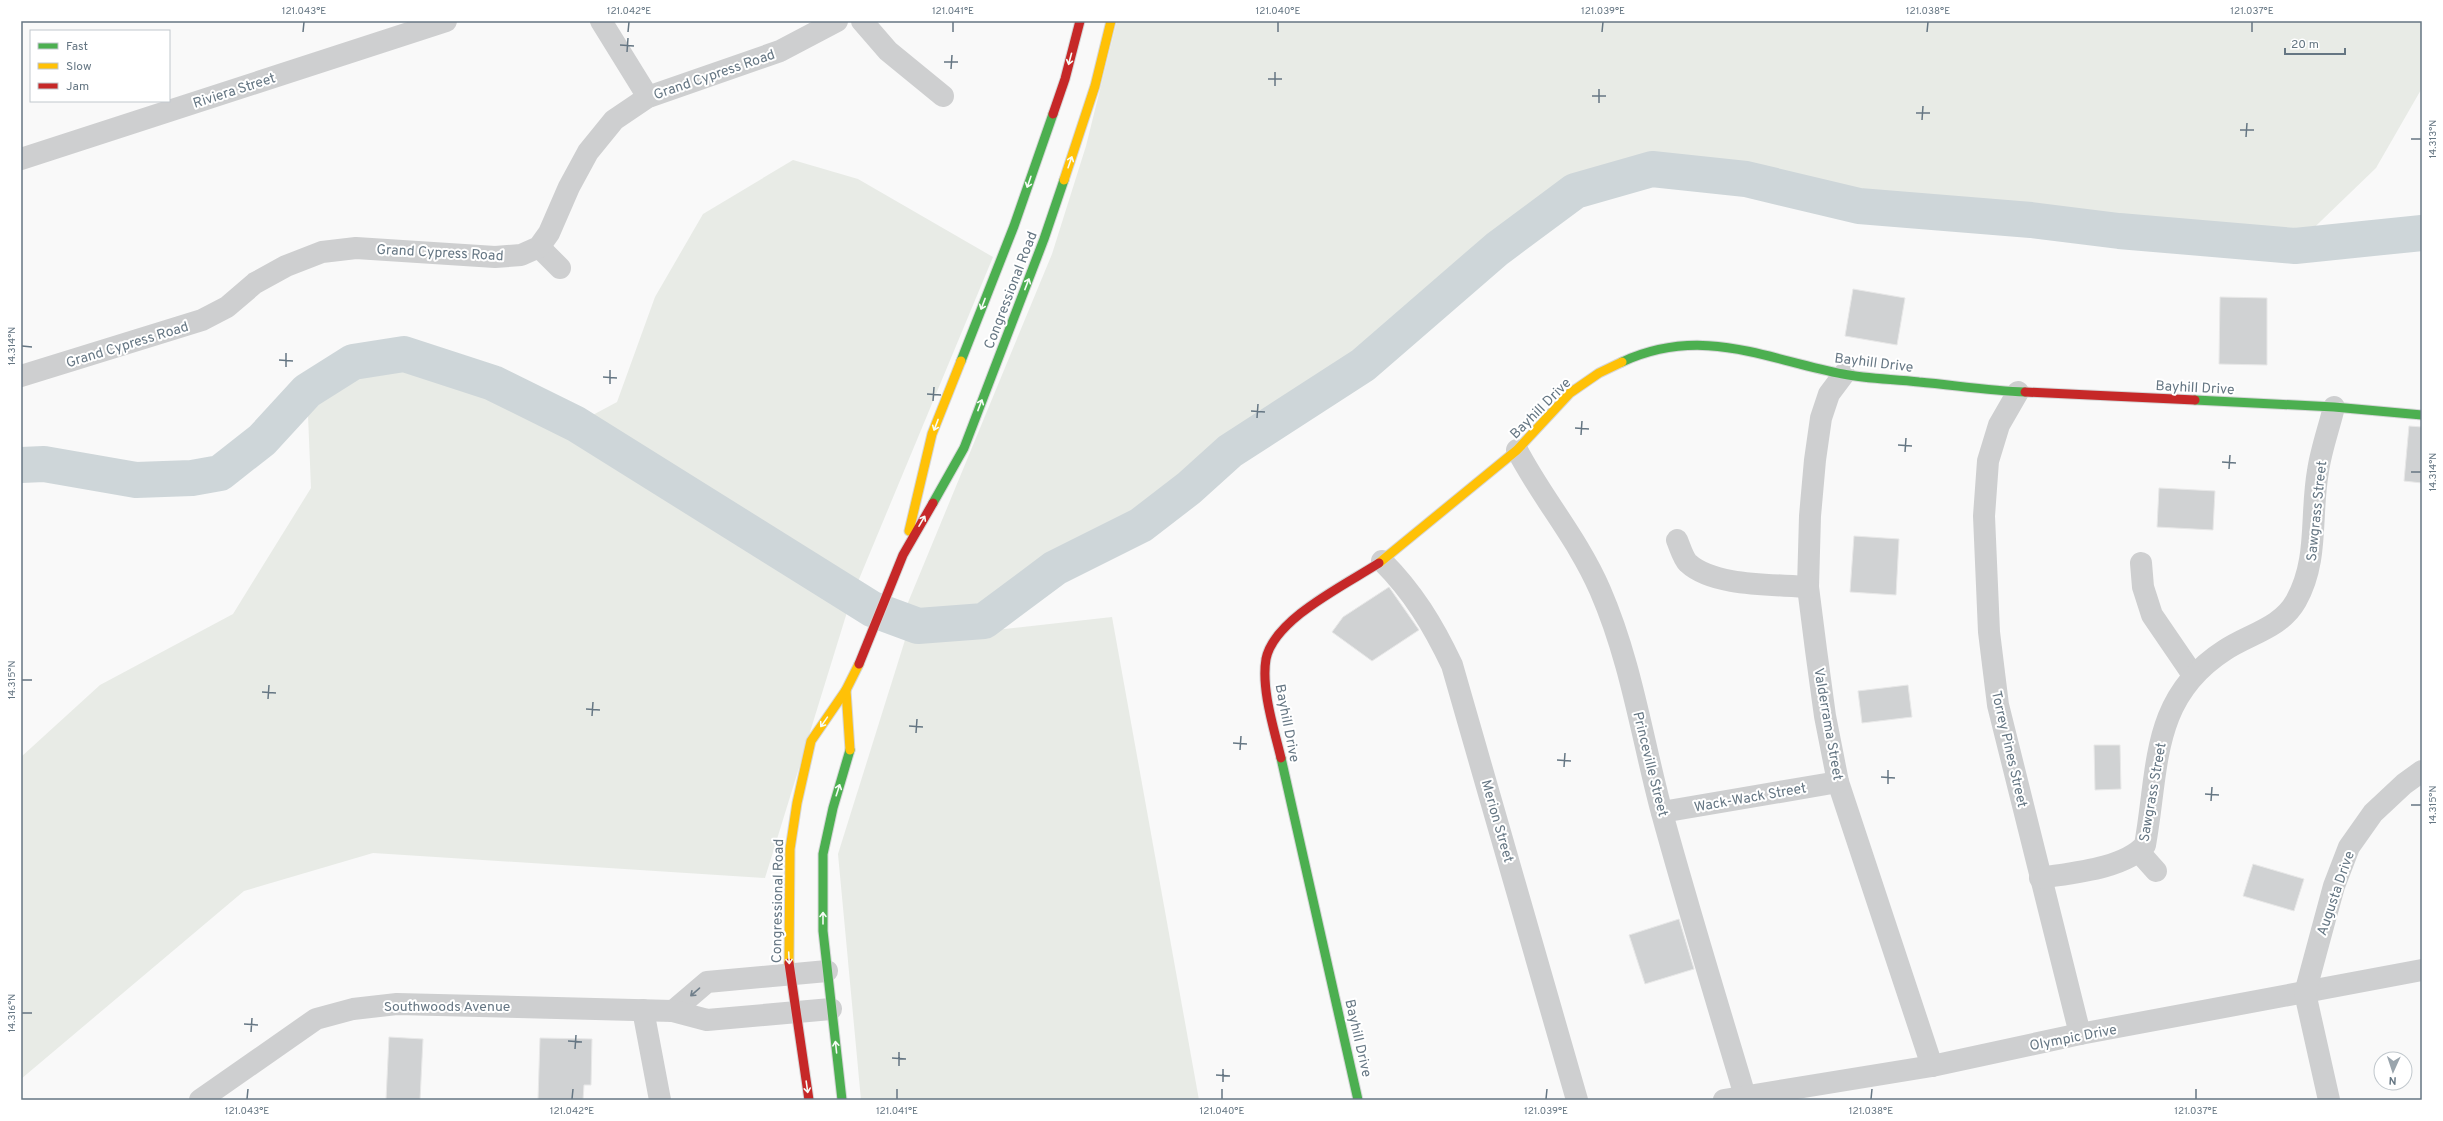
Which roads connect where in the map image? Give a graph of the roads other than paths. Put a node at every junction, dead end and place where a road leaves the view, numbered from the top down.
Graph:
1 (446, 21) edge
2 (601, 21) edge
3 (837, 21) edge
4 (862, 21) edge
5 (1080, 21) edge
6 (1111, 21) edge
7 (943, 96) dead end
8 (648, 97) junction
9 (21, 159) edge
10 (538, 247) junction
11 (560, 268) dead end
12 (1844, 374) junction
13 (21, 376) edge
14 (2018, 392) junction
15 (2334, 407) junction
16 (2422, 415) edge
17 (1517, 450) junction
18 (1677, 540) dead end
19 (901, 558) junction
20 (1382, 561) junction
21 (2141, 563) dead end
22 (1808, 587) junction
23 (2193, 675) junction
24 (846, 690) junction
25 (2422, 771) edge
26 (1838, 782) junction
27 (1662, 812) junction
28 (2139, 852) junction
29 (2156, 871) dead end
30 (2040, 878) junction
31 (2422, 970) edge
32 (827, 971) junction
33 (790, 975) junction
34 (2305, 993) junction
35 (831, 1009) junction
36 (643, 1010) junction
37 (673, 1011) junction
38 (796, 1014) junction
39 (2080, 1034) junction
40 (1932, 1066) junction
41 (212, 1096) edge
42 (1745, 1096) junction
43 (660, 1100) edge
44 (809, 1100) edge
45 (842, 1100) edge
46 (1358, 1100) edge
47 (1577, 1100) edge
48 (1724, 1100) edge
49 (2329, 1100) edge

1 - 9 street, Riviera Street
2 - 8 street
3 - 8 street, Grand Cypress Road
4 - 7 street
5 -> 19 main road, Congressional Road
19 -> 6 main road, Congressional Road
8 - 10 street, Grand Cypress Road
10 - 11 street
10 - 13 street, Grand Cypress Road
12 - 14 main road, Bayhill Drive
12 - 17 main road, Bayhill Drive
12 - 22 street, Valderrama Street
14 - 15 main road, Bayhill Drive
14 - 30 street, Torrey Pines Street
15 - 16 main road, Bayhill Drive
15 - 23 street, Sawgrass Street
17 - 20 main road, Bayhill Drive
17 - 27 street, Princeville Street
18 - 22 street
19 - 24 main road, Congressional Road
20 - 46 main road, Bayhill Drive
20 - 47 street, Merion Street
21 - 23 street
22 - 26 street, Valderrama Street
23 - 28 street, Sawgrass Street
32 -> 24 main road, Congressional Road
24 -> 33 main road, Congressional Road
25 - 34 street, Augusta Drive
26 - 27 street, Wack-Wack Street
26 - 40 street, Valderrama Street
27 - 42 street, Princeville Street
28 - 29 street
28 - 30 street, Sawgrass Street
30 - 39 street, Torrey Pines Street
31 - 34 street, Olympic Drive
32 - 33 street
32 - 35 main road, Congressional Road
33 -> 37 street
33 - 38 main road, Congressional Road
34 - 39 street, Olympic Drive
34 - 49 street
35 - 38 street, Southwoods Avenue
45 -> 35 main road, Congressional Road
36 - 37 street, Southwoods Avenue
36 - 41 street, Southwoods Avenue
36 - 43 street
37 - 38 street, Southwoods Avenue
38 -> 44 main road, Congressional Road
39 - 40 street, Olympic Drive
40 - 42 street, Olympic Drive
42 - 48 street, Olympic Drive

